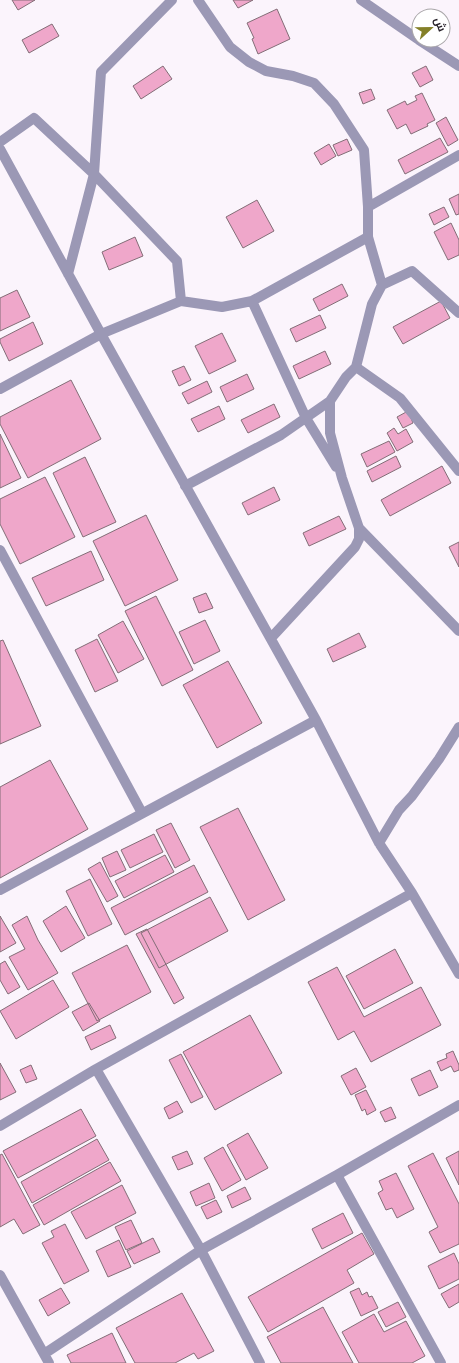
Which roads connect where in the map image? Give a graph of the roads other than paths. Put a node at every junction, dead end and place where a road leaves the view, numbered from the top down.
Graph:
1 (172, 0) edge
2 (198, 0) edge
3 (361, 0) edge
4 (411, 34) edge
5 (431, 48) edge
6 (459, 66) edge
7 (0, 142) edge
8 (0, 149) edge
9 (459, 155) edge
10 (94, 174) junction
11 (368, 207) junction
12 (368, 238) junction
13 (68, 274) junction
14 (382, 285) junction
15 (181, 301) junction
16 (252, 301) junction
17 (459, 313) edge
18 (101, 334) junction
19 (356, 367) junction
20 (0, 389) edge
21 (330, 401) junction
22 (306, 418) junction
23 (459, 471) edge
24 (342, 478) junction
25 (185, 486) junction
26 (359, 528) junction
27 (0, 550) edge
28 (459, 631) edge
29 (271, 638) junction
30 (316, 720) junction
31 (459, 727) edge
32 (142, 813) junction
33 (379, 843) junction
34 (0, 890) edge
35 (412, 893) junction
36 (459, 974) edge
37 (96, 1069) junction
38 (459, 1105) edge
39 (0, 1126) edge
40 (337, 1175) junction
41 (201, 1250) junction
42 (0, 1275) edge
43 (47, 1359) edge
44 (260, 1363) edge
45 (441, 1363) edge

1 - 10 street
2 - 11 street
3 - 4 street
5 - 6 street
7 - 10 street
8 - 13 street
9 - 11 street
10 - 13 street
10 - 15 street
11 - 12 street
12 - 14 street
12 - 16 street
13 - 18 street
14 - 17 street
14 - 19 street
15 - 16 street
15 - 18 street
16 - 22 street
18 - 20 street
18 - 25 street
19 - 21 street
19 - 23 street
21 - 22 street
21 - 24 street
22 - 24 street
22 - 25 street
24 - 26 street
25 - 29 street
26 - 28 street
26 - 29 street
27 - 32 street
29 - 30 street
30 - 32 street
30 - 33 street
31 - 33 street
32 - 34 street
33 - 35 street
35 - 36 street
35 - 37 street
37 - 39 street
37 - 41 street
38 - 40 street
40 - 41 street
40 - 45 street
41 - 43 street
41 - 44 street
42 - 43 street

